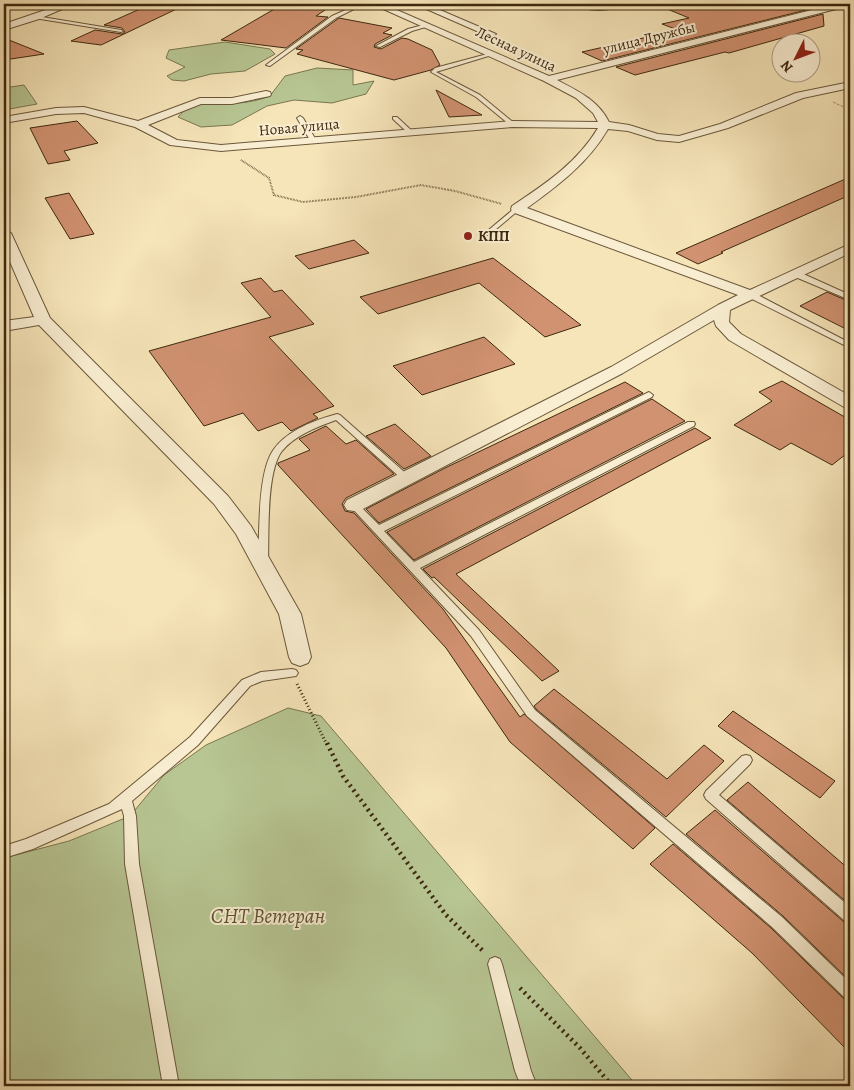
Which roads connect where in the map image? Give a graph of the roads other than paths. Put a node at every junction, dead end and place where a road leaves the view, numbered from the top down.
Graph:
1 (70, 4) edge
2 (362, 4) edge
3 (376, 4) edge
4 (419, 4) edge
5 (579, 4) edge
6 (618, 4) edge
7 (845, 4) edge
8 (36, 17) junction
9 (427, 25) junction
10 (4, 27) edge
11 (121, 31) dead end
12 (491, 34) dead end
13 (378, 46) dead end
14 (494, 54) junction
15 (268, 65) dead end
16 (548, 79) junction
17 (850, 85) edge
18 (266, 94) dead end
19 (300, 118) dead end
20 (395, 118) dead end
21 (4, 120) edge
22 (512, 124) junction
23 (139, 125) junction
24 (605, 125) junction
25 (410, 132) junction
26 (313, 140) junction
27 (517, 209) junction
28 (4, 233) edge
29 (486, 234) dead end
30 (850, 248) edge
31 (796, 274) junction
32 (751, 295) junction
33 (850, 298) edge
34 (723, 308) junction
35 (42, 320) junction
36 (4, 326) edge
37 (850, 346) edge
38 (649, 395) dead end
39 (850, 403) edge
40 (691, 424) dead end
41 (406, 478) junction
42 (354, 505) joint
43 (377, 530) junction
44 (263, 565) junction
45 (412, 567) junction
46 (296, 665) joint
47 (746, 760) dead end
48 (125, 799) junction
49 (4, 852) edge
50 (850, 916) edge
51 (495, 964) road end
52 (850, 993) edge
53 (171, 1086) edge
54 (530, 1086) edge

1 - 8 street
2 - 15 lane
3 - 9 street, Лесная улица
4 - 12 street
5 - 6 street
7 - 16 street, улица Дружбы
8 - 10 street
8 - 11 lane
9 - 13 lane
9 - 14 street, Лесная улица
14 - 16 street, Лесная улица
14 - 22 lane
16 - 24 street, Лесная улица
17 - 24 street, Новая улица
18 - 23 street
19 - 26 lane
20 - 25 lane
21 - 23 street, Новая улица
22 - 24 street, Новая улица
22 - 25 street, Новая улица
23 - 26 street, Новая улица
24 - 27 street
25 - 26 street, Новая улица
27 - 29 lane
27 - 32 street
28 - 35 street
30 - 31 street
31 - 32 street
31 - 33 lane
32 - 34 street
32 - 37 lane
34 - 39 street
34 - 41 street
35 - 36 street
35 - 44 street
38 - 43 lane
40 - 45 lane
41 - 42 street
41 - 44 lane
42 - 43 lane
43 - 45 lane
44 - 46 street
45 - 52 lane
46 - 48 lane
47 - 50 lane
48 - 49 lane
48 - 53 lane
51 - 54 lane

